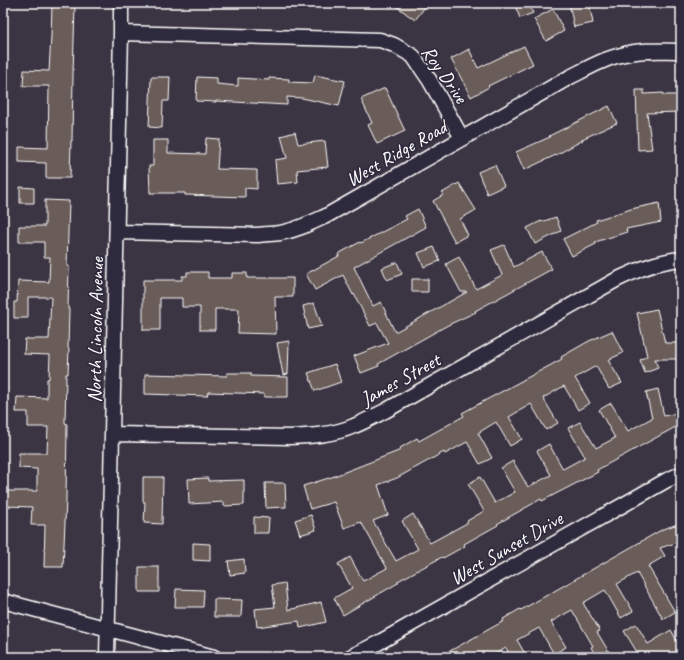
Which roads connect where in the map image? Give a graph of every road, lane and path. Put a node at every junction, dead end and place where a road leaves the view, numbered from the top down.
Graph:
1 (121, 3) edge
2 (121, 33) junction
3 (681, 51) edge
4 (462, 138) junction
5 (117, 232) junction
6 (681, 259) edge
7 (112, 434) junction
8 (681, 474) edge
9 (3, 601) edge
10 (108, 628) junction
11 (107, 657) edge
12 (214, 657) edge
13 (350, 657) edge

1 - 2 street, North Lincoln Avenue
2 - 4 street, Roy Drive
2 - 5 street, North Lincoln Avenue
3 - 4 street, West Ridge Road
4 - 5 street, West Ridge Road
5 - 7 street, North Lincoln Avenue
6 - 7 street, James Street
7 - 10 street, North Lincoln Avenue
8 - 13 street, West Sunset Drive
9 - 10 street
10 - 11 street, North Lincoln Avenue
10 - 12 street

